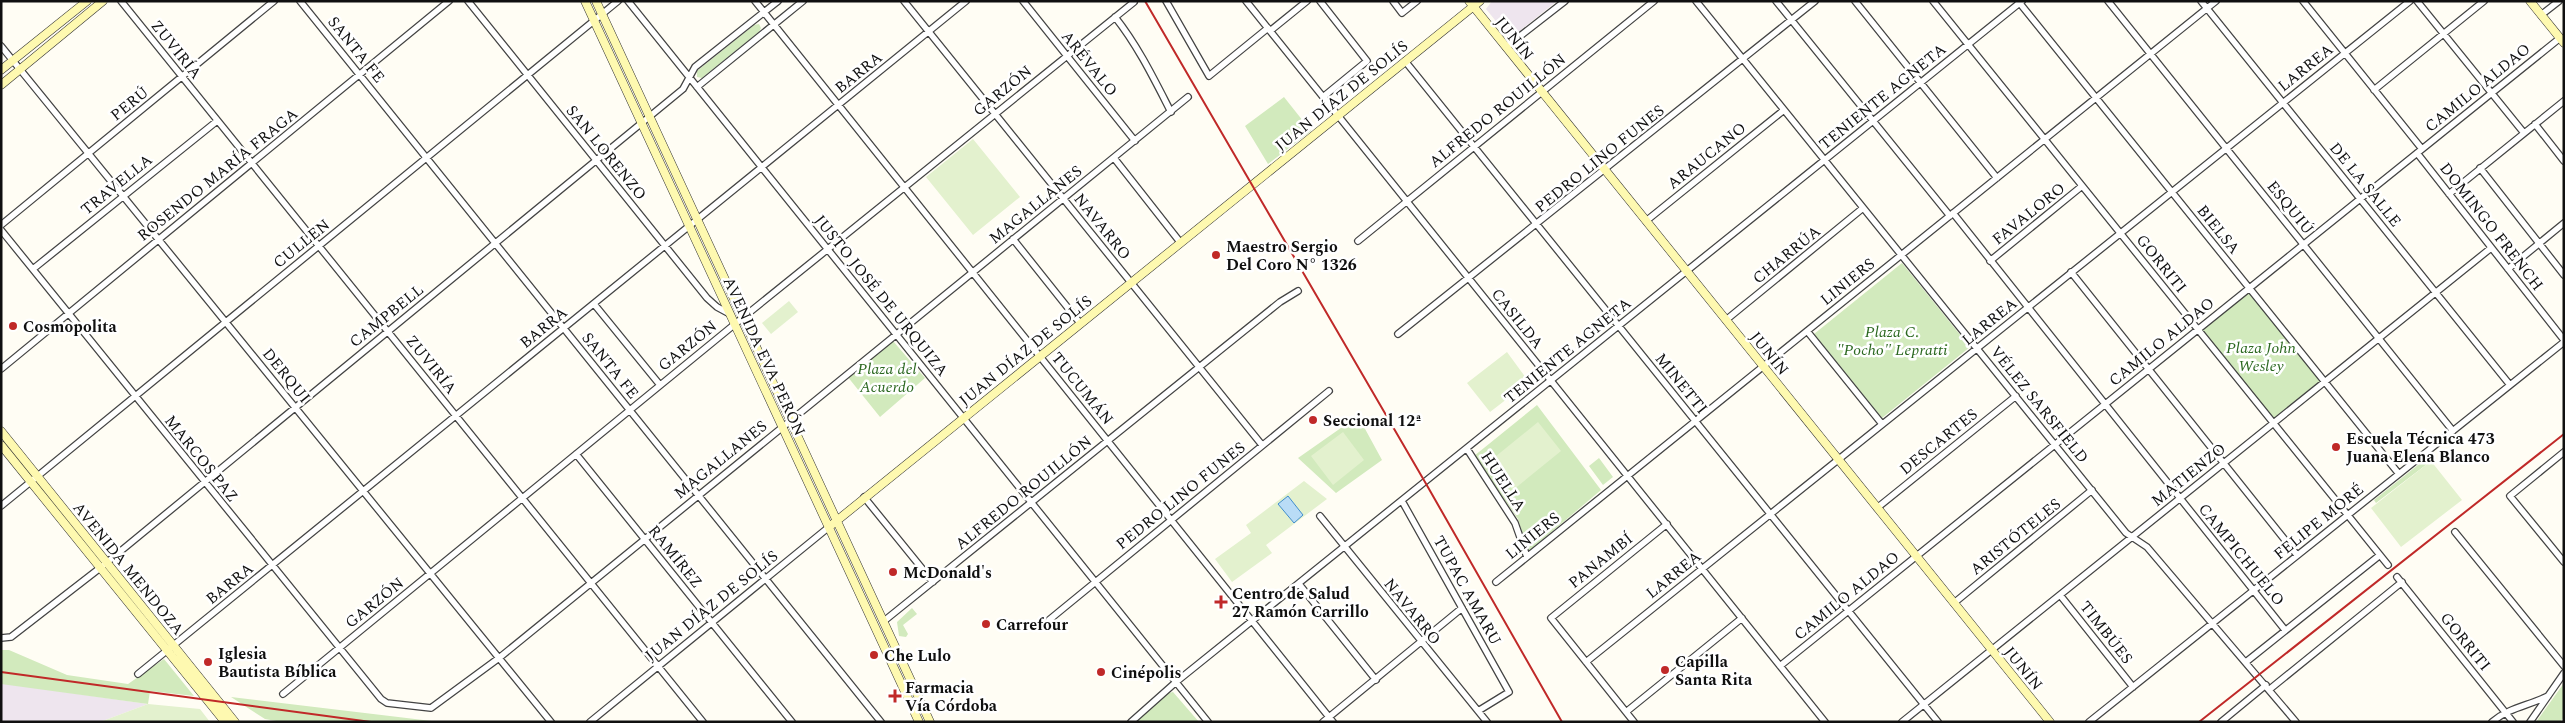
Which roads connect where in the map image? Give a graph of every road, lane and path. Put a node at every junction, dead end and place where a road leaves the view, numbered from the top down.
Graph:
1 (86, 1) edge
2 (103, 1) edge
3 (121, 1) edge
4 (274, 1) edge
5 (300, 1) edge
6 (450, 1) edge
7 (468, 1) edge
8 (585, 1) edge
9 (596, 1) edge
10 (618, 1) edge
11 (628, 1) edge
12 (755, 1) edge
13 (778, 1) edge
14 (803, 1) edge
15 (904, 1) edge
16 (966, 1) edge
17 (1023, 1) edge
18 (1166, 1) edge
19 (1246, 1) edge
20 (1307, 1) edge
21 (1320, 1) edge
22 (1393, 1) edge
23 (1417, 1) edge
24 (1480, 1) edge
25 (1565, 1) edge
26 (1654, 1) edge
27 (1696, 1) edge
28 (1776, 1) edge
29 (1815, 1) edge
30 (1855, 1) edge
31 (1933, 1) edge
32 (2108, 1) edge
33 (2201, 1) edge
34 (2216, 1) edge
35 (2303, 1) edge
36 (2410, 1) edge
37 (2417, 1) edge
38 (2484, 1) edge
39 (2530, 1) edge
40 (2559, 1) edge
41 (1134, 2) edge
42 (2020, 2) edge
43 (1471, 4) edge
44 (2207, 9) junction
45 (764, 12) junction
46 (602, 14) junction
47 (2542, 15) junction
48 (1115, 18) junction
49 (1792, 20) junction
50 (594, 21) junction
51 (774, 24) junction
52 (1269, 30) junction
53 (928, 32) junction
54 (2444, 34) junction
55 (2562, 41) edge
56 (1968, 45) junction
57 (1, 46) edge
58 (1506, 48) junction
59 (2345, 53) junction
60 (2151, 54) junction
61 (1067, 56) junction
62 (1743, 60) junction
63 (13, 61) junction
64 (1405, 61) junction
65 (20, 69) junction
66 (1, 70) edge
67 (360, 75) junction
68 (528, 75) junction
69 (182, 77) junction
70 (690, 78) junction
71 (1921, 83) junction
72 (1, 85) edge
73 (697, 87) junction
74 (2374, 90) junction
75 (1542, 92) junction
76 (2491, 93) junction
77 (1323, 97) junction
78 (1188, 98) dead end
79 (2096, 98) junction
80 (2564, 101) edge
81 (2283, 103) junction
82 (838, 105) junction
83 (1784, 110) junction
84 (1171, 112) junction
85 (995, 114) junction
86 (1338, 115) junction
87 (650, 116) junction
88 (217, 121) junction
89 (1873, 121) junction
90 (642, 123) junction
91 (2535, 124) junction
92 (2524, 134) junction
93 (2045, 140) junction
94 (1136, 141) junction
95 (1474, 147) junction
96 (2226, 148) junction
97 (2419, 151) junction
98 (89, 154) junction
99 (426, 158) junction
100 (1114, 158) junction
101 (596, 160) junction
102 (1825, 160) junction
103 (2564, 161) edge
104 (252, 163) junction
105 (762, 167) junction
106 (2480, 168) junction
107 (1605, 170) junction
108 (1997, 178) junction
109 (2082, 186) junction
110 (904, 187) junction
111 (2172, 192) junction
112 (2449, 194) junction
113 (123, 196) junction
114 (1064, 199) junction
115 (2360, 199) junction
116 (1407, 201) junction
117 (1863, 208) junction
118 (1952, 215) junction
119 (698, 219) junction
120 (1646, 221) junction
121 (2564, 223) edge
122 (1, 225) edge
123 (1537, 225) junction
124 (690, 226) junction
125 (1, 230) edge
126 (2120, 233) junction
127 (159, 240) junction
128 (1013, 240) junction
129 (1358, 241) dead end
130 (1180, 242) junction
131 (2539, 243) junction
132 (495, 244) junction
133 (2303, 244) junction
134 (319, 246) junction
135 (665, 246) junction
136 (2492, 248) junction
137 (828, 249) junction
138 (1901, 255) junction
139 (1990, 261) junction
140 (33, 269) junction
141 (2508, 269) junction
142 (973, 272) junction
143 (1687, 272) junction
144 (2071, 272) junction
145 (2564, 275) edge
146 (1469, 278) junction
147 (1130, 282) junction
148 (2249, 288) junction
149 (1298, 291) dead end
150 (2436, 293) junction
151 (594, 304) junction
152 (2028, 308) junction
153 (68, 313) junction
154 (730, 314) junction
155 (744, 317) junction
156 (1726, 320) junction
157 (226, 322) junction
158 (1080, 323) junction
159 (735, 324) junction
160 (1619, 326) junction
161 (564, 328) junction
162 (2198, 329) junction
163 (1807, 331) junction
164 (388, 332) junction
165 (896, 334) junction
166 (1398, 334) dead end
167 (2379, 339) junction
168 (2564, 341) edge
169 (1977, 348) junction
170 (1040, 356) junction
171 (1199, 366) junction
172 (1763, 366) junction
173 (1, 369) edge
174 (2148, 369) junction
175 (1552, 381) junction
176 (2325, 382) junction
177 (660, 385) junction
178 (2510, 385) junction
179 (1329, 391) dead end
180 (135, 396) junction
181 (2016, 396) junction
182 (2104, 405) junction
183 (295, 408) junction
184 (630, 410) junction
185 (456, 416) junction
186 (791, 418) junction
187 (963, 418) junction
188 (1696, 421) junction
189 (2274, 423) junction
190 (1882, 424) junction
191 (782, 426) junction
192 (1, 431) edge
193 (2453, 431) junction
194 (1108, 441) junction
195 (2055, 444) junction
196 (1, 445) edge
197 (1262, 446) junction
198 (1467, 449) junction
199 (2564, 452) edge
200 (576, 454) junction
201 (1838, 460) junction
202 (2224, 463) junction
203 (2399, 474) junction
204 (38, 476) junction
205 (1628, 476) junction
206 (31, 482) junction
207 (204, 482) junction
208 (2092, 490) junction
209 (364, 491) junction
210 (698, 495) junction
211 (864, 497) junction
212 (523, 498) junction
213 (2180, 498) junction
214 (1402, 501) junction
215 (1032, 502) junction
216 (1, 506) edge
217 (1877, 508) junction
218 (1770, 514) junction
219 (2348, 515) junction
220 (1320, 516) dead end
221 (838, 519) junction
222 (1172, 520) junction
223 (1667, 524) junction
224 (829, 527) junction
225 (2456, 532) dead end
226 (2133, 537) junction
227 (645, 539) junction
228 (1344, 548) junction
229 (2297, 555) junction
230 (2380, 555) junction
231 (1916, 556) junction
232 (1527, 557) junction
233 (107, 562) junction
234 (2564, 562) edge
235 (2388, 565) dead end
236 (272, 566) junction
237 (100, 568) junction
238 (1702, 569) junction
239 (430, 573) junction
240 (2397, 577) dead end
241 (766, 579) junction
242 (933, 582) junction
243 (1096, 582) junction
244 (1496, 582) dead end
245 (2402, 582) junction
246 (591, 583) junction
247 (1299, 584) junction
248 (2254, 590) junction
249 (2060, 595) junction
250 (1954, 603) junction
251 (1462, 608) junction
252 (1848, 611) junction
253 (1742, 618) junction
254 (1049, 620) dead end
255 (884, 621) junction
256 (1252, 621) junction
257 (713, 623) junction
258 (2212, 624) junction
259 (2285, 630) junction
260 (1, 638) edge
261 (1421, 642) junction
262 (171, 648) junction
263 (338, 649) junction
264 (1991, 650) junction
265 (499, 658) junction
266 (1586, 662) junction
267 (2246, 662) junction
268 (659, 666) junction
269 (1780, 666) junction
270 (2564, 666) edge
271 (2564, 673) edge
272 (138, 674) dead end
273 (1376, 680) junction
274 (1176, 682) junction
275 (2133, 687) junction
276 (2268, 687) junction
277 (283, 694) dead end
278 (2548, 696) junction
279 (1924, 704) junction
280 (431, 708) joint
281 (1478, 711) junction
282 (2505, 711) junction
283 (1626, 712) junction
284 (1332, 719) edge
285 (224, 722) edge
286 (235, 722) edge
287 (551, 722) edge
288 (590, 722) edge
289 (702, 722) edge
290 (792, 722) edge
291 (881, 722) edge
292 (919, 722) edge
293 (930, 722) edge
294 (1131, 722) edge
295 (1208, 722) edge
296 (1324, 722) edge
297 (1487, 722) edge
298 (1634, 722) edge
299 (1825, 722) edge
300 (1902, 722) edge
301 (1938, 722) edge
302 (2050, 722) edge
303 (2089, 722) edge
304 (2221, 722) edge
305 (2296, 722) edge
306 (2492, 722) edge
307 (2514, 722) edge
308 (2530, 722) edge

1 - 63 main road
2 - 65 main road
3 - 69 street, ZUVIRÍA
4 - 69 street, PERÚ
5 - 67 street, SANTA FE
6 - 67 street, ROSENDO MARÍA FRAGA
7 - 68 street, SAN LORENZO
8 - 50 main road, AVENIDA EVA PERÓN
9 - 46 main road, AVENIDA EVA PERÓN
10 - 46 street, CULLEN
11 - 70 street, JUSTO JOSÉ DE URQUIZA
12 - 45 street, TUCUMÁN
13 - 45 street, CAMPBELL
14 - 51 street
15 - 53 street, NAVARRO
16 - 53 street, BARRA
17 - 61 street, ARÉVALO
18 - 52 street
19 - 52 street, CASILDA
20 - 52 street
21 - 77 street
22 - 23 street
24 - 43 main road, JUAN DÍAZ DE SOLÍS
25 - 58 street
26 - 75 street, ALFREDO ROUILLÓN
27 - 62 street, VÉLEZ SARSFIELD
28 - 49 street, CAMPICHUELO
29 - 49 street, PEDRO LINO FUNES
30 - 71 street
31 - 56 street, GORRITI
32 - 60 street, ESQUIÚ
33 - 44 street, DE LA SALLE
34 - 44 street, LINIERS
35 - 59 street, DOMINGO FRENCH
36 - 59 street, LARREA
37 - 54 street
38 - 54 street
39 - 47 main road
40 - 47 street
41 - 48 street, GARZÓN
42 - 56 street, TENIENTE AGNETA
42 - 79 street, BIELSA
43 - 58 main road, JUNÍN
43 - 64 main road, JUAN DÍAZ DE SOLÍS
44 - 60 street, LINIERS
44 - 81 street, DE LA SALLE
45 - 51 street, TUCUMÁN
45 - 70 street, CAMPBELL
46 - 50 street, CULLEN
46 - 87 main road, AVENIDA EVA PERÓN
47 - 55 main road
48 - 61 street, GARZÓN
48 - 84 street
49 - 62 street, PEDRO LINO FUNES
49 - 89 street, CAMPICHUELO
50 - 68 street, CULLEN
50 - 90 main road, AVENIDA EVA PERÓN
51 - 73 street
51 - 82 street, TUCUMÁN
52 - 77 street, CASILDA
53 - 82 street, BARRA
53 - 85 street, NAVARRO
54 - 74 street
54 - 76 street
55 - 76 street, CAMILO ALDAO
56 - 71 street, TENIENTE AGNETA
56 - 93 street, GORRITI
57 - 63 street, DERQUI
58 - 75 main road, JUNÍN
59 - 74 street, DOMINGO FRENCH
59 - 81 street, LARREA
60 - 79 street, LINIERS
60 - 96 street, ESQUIÚ
61 - 85 street, GARZÓN
61 - 94 street, ARÉVALO
62 - 83 street, VÉLEZ SARSFIELD
62 - 107 street, PEDRO LINO FUNES
63 - 65 street, DERQUI
63 - 66 main road
64 - 86 main road, JUAN DÍAZ DE SOLÍS
64 - 95 street, MINETTI
65 - 72 main road
65 - 98 street, DERQUI
67 - 99 street, SANTA FE
67 - 104 street, ROSENDO MARÍA FRAGA
68 - 99 street, CULLEN
68 - 101 street, SAN LORENZO
69 - 88 street, ZUVIRÍA
69 - 98 street, PERÚ
70 - 73 street, JUSTO JOSÉ DE URQUIZA
70 - 87 street, CAMPBELL
71 - 89 street, TENIENTE AGNETA
71 - 108 street
73 - 105 street, JUSTO JOSÉ DE URQUIZA
74 - 97 street, DOMINGO FRENCH
75 - 95 street, ALFREDO ROUILLÓN
75 - 107 main road, JUNÍN
76 - 92 street
76 - 97 street, CAMILO ALDAO
77 - 86 street, CASILDA
78 - 84 street, MAGALLANES
79 - 93 street, LINIERS
79 - 111 street, BIELSA
80 - 91 street
81 - 96 street, LARREA
81 - 115 street, DE LA SALLE
82 - 105 street, BARRA
82 - 110 street, TUCUMÁN
83 - 102 street, VÉLEZ SARSFIELD
83 - 120 street, ARAUCANO
84 - 94 street, MAGALLANES
85 - 110 street, GARZÓN
85 - 114 street, NAVARRO
86 - 116 street, CASILDA
86 - 130 main road, JUAN DÍAZ DE SOLÍS
87 - 90 street, CAMPBELL
87 - 119 main road, AVENIDA EVA PERÓN
88 - 104 street, ZUVIRÍA
88 - 113 street, TRAVELLA
89 - 102 street, TENIENTE AGNETA
89 - 118 street, CAMPICHUELO
90 - 101 street, CAMPBELL
90 - 124 main road, AVENIDA EVA PERÓN
91 - 92 street
91 - 103 street
92 - 106 street
93 - 108 street, LINIERS
93 - 109 street, GORRITI
94 - 100 street, MAGALLANES
95 - 116 street, ALFREDO ROUILLÓN
95 - 123 street, MINETTI
96 - 111 street, LARREA
96 - 133 street, ESQUIÚ
97 - 112 street, DOMINGO FRENCH
97 - 115 street, CAMILO ALDAO
98 - 113 street, DERQUI
98 - 122 street, PERÚ
99 - 132 street, SANTA FE
99 - 134 street, CULLEN
100 - 114 street, MAGALLANES
100 - 130 street
101 - 132 street, CAMPBELL
101 - 135 street, SAN LORENZO
102 - 117 street, VÉLEZ SARSFIELD
102 - 143 street, TENIENTE AGNETA
104 - 127 street, ROSENDO MARÍA FRAGA
104 - 134 street, ZUVIRÍA
105 - 119 street, BARRA
105 - 137 street, JUSTO JOSÉ DE URQUIZA
106 - 112 street
106 - 131 street
107 - 120 main road, JUNÍN
107 - 123 street, PEDRO LINO FUNES
108 - 118 street, LINIERS
109 - 126 street, GORRITI
109 - 139 street, FAVALORO
110 - 137 street, GARZÓN
110 - 142 street, TUCUMÁN
111 - 126 street, LARREA
111 - 148 street, BIELSA
112 - 136 street, DOMINGO FRENCH
113 - 127 street, DERQUI
113 - 140 street, TRAVELLA
114 - 128 street, MAGALLANES
114 - 147 street, NAVARRO
115 - 133 street, CAMILO ALDAO
115 - 150 street, DE LA SALLE
116 - 129 street, ALFREDO ROUILLÓN
116 - 146 street, CASILDA
117 - 138 street, VÉLEZ SARSFIELD
117 - 156 street, CHARRÚA
118 - 138 street, LINIERS
118 - 139 street, CAMPICHUELO
119 - 124 street, BARRA
119 - 155 main road, AVENIDA EVA PERÓN
120 - 143 main road, JUNÍN
121 - 131 street
123 - 146 street, PEDRO LINO FUNES
123 - 160 street, MINETTI
124 - 135 street, BARRA
124 - 154 main road, AVENIDA EVA PERÓN
125 - 140 street, MARCOS PAZ
126 - 144 street, LARREA
126 - 162 street, GORRITI
127 - 153 street, ROSENDO MARÍA FRAGA
127 - 157 street, DERQUI
128 - 142 street, MAGALLANES
128 - 158 street
130 - 147 main road, JUAN DÍAZ DE SOLÍS
131 - 141 street
131 - 145 street
132 - 161 street, SANTA FE
132 - 164 street, CAMPBELL
133 - 148 street, CAMILO ALDAO
133 - 167 street, ESQUIÚ
134 - 157 street, CULLEN
134 - 164 street, ZUVIRÍA
135 - 151 street, BARRA
135 - 154 street, SAN LORENZO
136 - 141 street, DOMINGO FRENCH
136 - 150 street, MATIENZO
137 - 155 street, GARZÓN
137 - 165 street, JUSTO JOSÉ DE URQUIZA
138 - 163 street, LINIERS
138 - 169 street, VÉLEZ SARSFIELD
139 - 152 street, CAMPICHUELO
140 - 153 street, MARCOS PAZ
141 - 168 street, DOMINGO FRENCH
142 - 165 street, MAGALLANES
142 - 170 street, TUCUMÁN
143 - 156 main road, JUNÍN
143 - 160 street, TENIENTE AGNETA
144 - 152 street, LARREA
144 - 174 street
146 - 166 street, PEDRO LINO FUNES
146 - 175 street, CASILDA
147 - 158 main road, JUAN DÍAZ DE SOLÍS
147 - 171 street, NAVARRO
148 - 162 street, CAMILO ALDAO
148 - 176 street, BIELSA
149 - 171 street, ALFREDO ROUILLÓN
150 - 167 street, MATIENZO
150 - 178 street, DE LA SALLE
151 - 161 street, BARRA
151 - 177 street
152 - 169 street, LARREA
152 - 182 street, CAMPICHUELO
153 - 173 street, ROSENDO MARÍA FRAGA
153 - 180 street, MARCOS PAZ
154 - 159 main road, AVENIDA EVA PERÓN
155 - 159 street, GARZÓN
155 - 186 main road, AVENIDA EVA PERÓN
156 - 172 main road, JUNÍN
157 - 180 street, CULLEN
157 - 183 street, DERQUI
158 - 170 main road, JUAN DÍAZ DE SOLÍS
159 - 177 street, GARZÓN
159 - 191 main road, AVENIDA EVA PERÓN
160 - 175 street, TENIENTE AGNETA
160 - 188 street, MINETTI
161 - 184 street, SANTA FE
161 - 185 street, BARRA
162 - 174 street, CAMILO ALDAO
162 - 189 street, GORRITI
163 - 172 street, LINIERS
163 - 190 street
164 - 183 street, CAMPBELL
164 - 185 street, ZUVIRÍA
165 - 186 street, MAGALLANES
165 - 187 street, JUSTO JOSÉ DE URQUIZA
167 - 176 street, MATIENZO
167 - 193 street, ESQUIÚ
168 - 178 street, FELIPE MORÉ
169 - 181 street, VÉLEZ SARSFIELD
169 - 190 street, LARREA
170 - 187 main road, JUAN DÍAZ DE SOLÍS
170 - 194 street, TUCUMÁN
171 - 194 street, ALFREDO ROUILLÓN
171 - 197 street, NAVARRO
172 - 188 street, LINIERS
172 - 201 main road, JUNÍN
174 - 182 street, CAMILO ALDAO
174 - 202 street
175 - 198 street, TENIENTE AGNETA
175 - 205 street, CASILDA
176 - 189 street, MATIENZO
176 - 203 street, BIELSA
177 - 184 street, GARZÓN
178 - 193 street, FELIPE MORÉ
179 - 197 street, PEDRO LINO FUNES
180 - 204 street, CULLEN
180 - 207 street, MARCOS PAZ
181 - 195 street, VÉLEZ SARSFIELD
181 - 217 street, DESCARTES
182 - 195 street, CAMILO ALDAO
182 - 213 street, CAMPICHUELO
183 - 207 street, CAMPBELL
183 - 209 street, DERQUI
184 - 200 street, GARZÓN
184 - 210 street, SANTA FE
185 - 209 street, BARRA
185 - 212 street, ZUVIRÍA
186 - 191 street, MAGALLANES
186 - 221 main road, AVENIDA EVA PERÓN
187 - 211 main road, JUAN DÍAZ DE SOLÍS
187 - 215 street, JUSTO JOSÉ DE URQUIZA
188 - 205 street, LINIERS
188 - 218 street, MINETTI
189 - 202 street, MATIENZO
189 - 219 street, GORRITI
190 - 201 street, LARREA
191 - 210 street, MAGALLANES
191 - 224 main road, AVENIDA EVA PERÓN
192 - 204 main road, AVENIDA MENDOZA
193 - 203 street, FELIPE MORÉ
194 - 215 street, ALFREDO ROUILLÓN
194 - 222 street, TUCUMÁN
195 - 208 street, VÉLEZ SARSFIELD
195 - 231 street, CAMILO ALDAO
196 - 206 main road, AVENIDA MENDOZA
197 - 222 street, PEDRO LINO FUNES
198 - 214 street, TENIENTE AGNETA
198 - 232 street, HUELLA
199 - 234 street
200 - 212 street, GARZÓN
200 - 227 street, RAMÍREZ
201 - 217 main road, JUNÍN
201 - 218 street, LARREA
202 - 213 street, MATIENZO
202 - 229 street
203 - 219 street, FELIPE MORÉ
204 - 206 street, CULLEN
204 - 233 main road, AVENIDA MENDOZA
205 - 223 street, CASILDA
205 - 232 street, LINIERS
206 - 216 street, CULLEN
206 - 237 main road, AVENIDA MENDOZA
207 - 233 street, CAMPBELL
207 - 236 street, MARCOS PAZ
208 - 226 street, VÉLEZ SARSFIELD
208 - 250 street, ARISTÓTELES
209 - 236 street, BARRA
209 - 239 street, DERQUI
210 - 227 street, MAGALLANES
210 - 241 street, SANTA FE
211 - 221 main road, JUAN DÍAZ DE SOLÍS
211 - 242 street
212 - 239 street, GARZÓN
212 - 246 street, ZUVIRÍA
213 - 226 street, MATIENZO
213 - 248 street, CAMPICHUELO
214 - 228 street, TENIENTE AGNETA
214 - 251 street, TUPAC AMARU
215 - 242 street, ALFREDO ROUILLÓN
215 - 243 street, JUSTO JOSÉ DE URQUIZA
217 - 231 main road, JUNÍN
218 - 238 street, LARREA
218 - 252 street, MINETTI
219 - 229 street, FELIPE MORÉ
219 - 230 street, GORRITI
220 - 228 street, NAVARRO
221 - 224 main road, JUAN DÍAZ DE SOLÍS
221 - 255 main road, AVENIDA EVA PERÓN
222 - 243 street, PEDRO LINO FUNES
222 - 256 street, TUCUMÁN
223 - 238 street, CASILDA
223 - 266 street, PANAMBÍ
224 - 241 street, JUAN DÍAZ DE SOLÍS
224 - 292 main road, AVENIDA EVA PERÓN
225 - 270 street
226 - 249 street, MATIENZO
226 - 258 street, VÉLEZ SARSFIELD
227 - 246 street, MAGALLANES
227 - 257 street, RAMÍREZ
228 - 247 street, TENIENTE AGNETA
228 - 261 street, NAVARRO
229 - 248 street, FELIPE MORÉ
230 - 235 street, GORRITI
230 - 259 street
231 - 250 main road, JUNÍN
231 - 252 street, CAMILO ALDAO
232 - 244 street, LINIERS
233 - 237 street, CAMPBELL
233 - 262 main road, AVENIDA MENDOZA
236 - 262 street, BARRA
236 - 263 street, MARCOS PAZ
237 - 260 street, CAMPBELL
237 - 262 main road, AVENIDA MENDOZA
238 - 253 street, CASILDA
238 - 266 street, LARREA
239 - 263 street, GARZÓN
239 - 265 street, DERQUI
240 - 245 street, GORRITI
241 - 257 street, JUAN DÍAZ DE SOLÍS
241 - 291 street, SANTA FE
242 - 255 street, ALFREDO ROUILLÓN
243 - 254 street, PEDRO LINO FUNES
243 - 274 street, JUSTO JOSÉ DE URQUIZA
245 - 276 street
245 - 282 street, GORRITI
246 - 265 street, MAGALLANES
246 - 268 street, ZUVIRÍA
247 - 256 street, TENIENTE AGNETA
247 - 273 street
248 - 258 street, FELIPE MORÉ
248 - 259 street, CAMPICHUELO
249 - 264 street, MATIENZO
249 - 275 street, TIMBÚES
250 - 264 main road, JUNÍN
251 - 261 street
251 - 281 street, TUPAC AMARU
252 - 269 street, CAMILO ALDAO
252 - 279 street, MINETTI
253 - 269 street, CASILDA
253 - 283 street
255 - 293 main road, AVENIDA EVA PERÓN
256 - 274 street, TENIENTE AGNETA
256 - 284 street, TUCUMÁN
257 - 268 street, JUAN DÍAZ DE SOLÍS
257 - 290 street, RAMÍREZ
258 - 267 street, VÉLEZ SARSFIELD
258 - 275 street, FELIPE MORÉ
259 - 267 street
261 - 273 street
261 - 281 street, NAVARRO
262 - 272 street, BARRA
262 - 285 main road, AVENIDA MENDOZA
262 - 286 main road, AVENIDA MENDOZA
263 - 277 street, GARZÓN
263 - 280 street, MARCOS PAZ
264 - 279 street, MATIENZO
264 - 302 main road, JUNÍN
265 - 280 street, MAGALLANES
265 - 287 street, DERQUI
266 - 283 street
267 - 276 street, VÉLEZ SARSFIELD
268 - 288 street, JUAN DÍAZ DE SOLÍS
268 - 289 street, ZUVIRÍA
269 - 299 street, CASILDA
271 - 278 street
273 - 284 street
274 - 294 street, TENIENTE AGNETA
274 - 295 street, JUSTO JOSÉ DE URQUIZA
275 - 303 street, FELIPE MORÉ
276 - 304 street
276 - 305 street, VÉLEZ SARSFIELD
278 - 282 street
278 - 308 street
279 - 300 street, MATIENZO
279 - 301 street, MINETTI
281 - 297 street, NAVARRO
282 - 306 street
282 - 307 street, GORRITI
283 - 298 street
284 - 296 street

